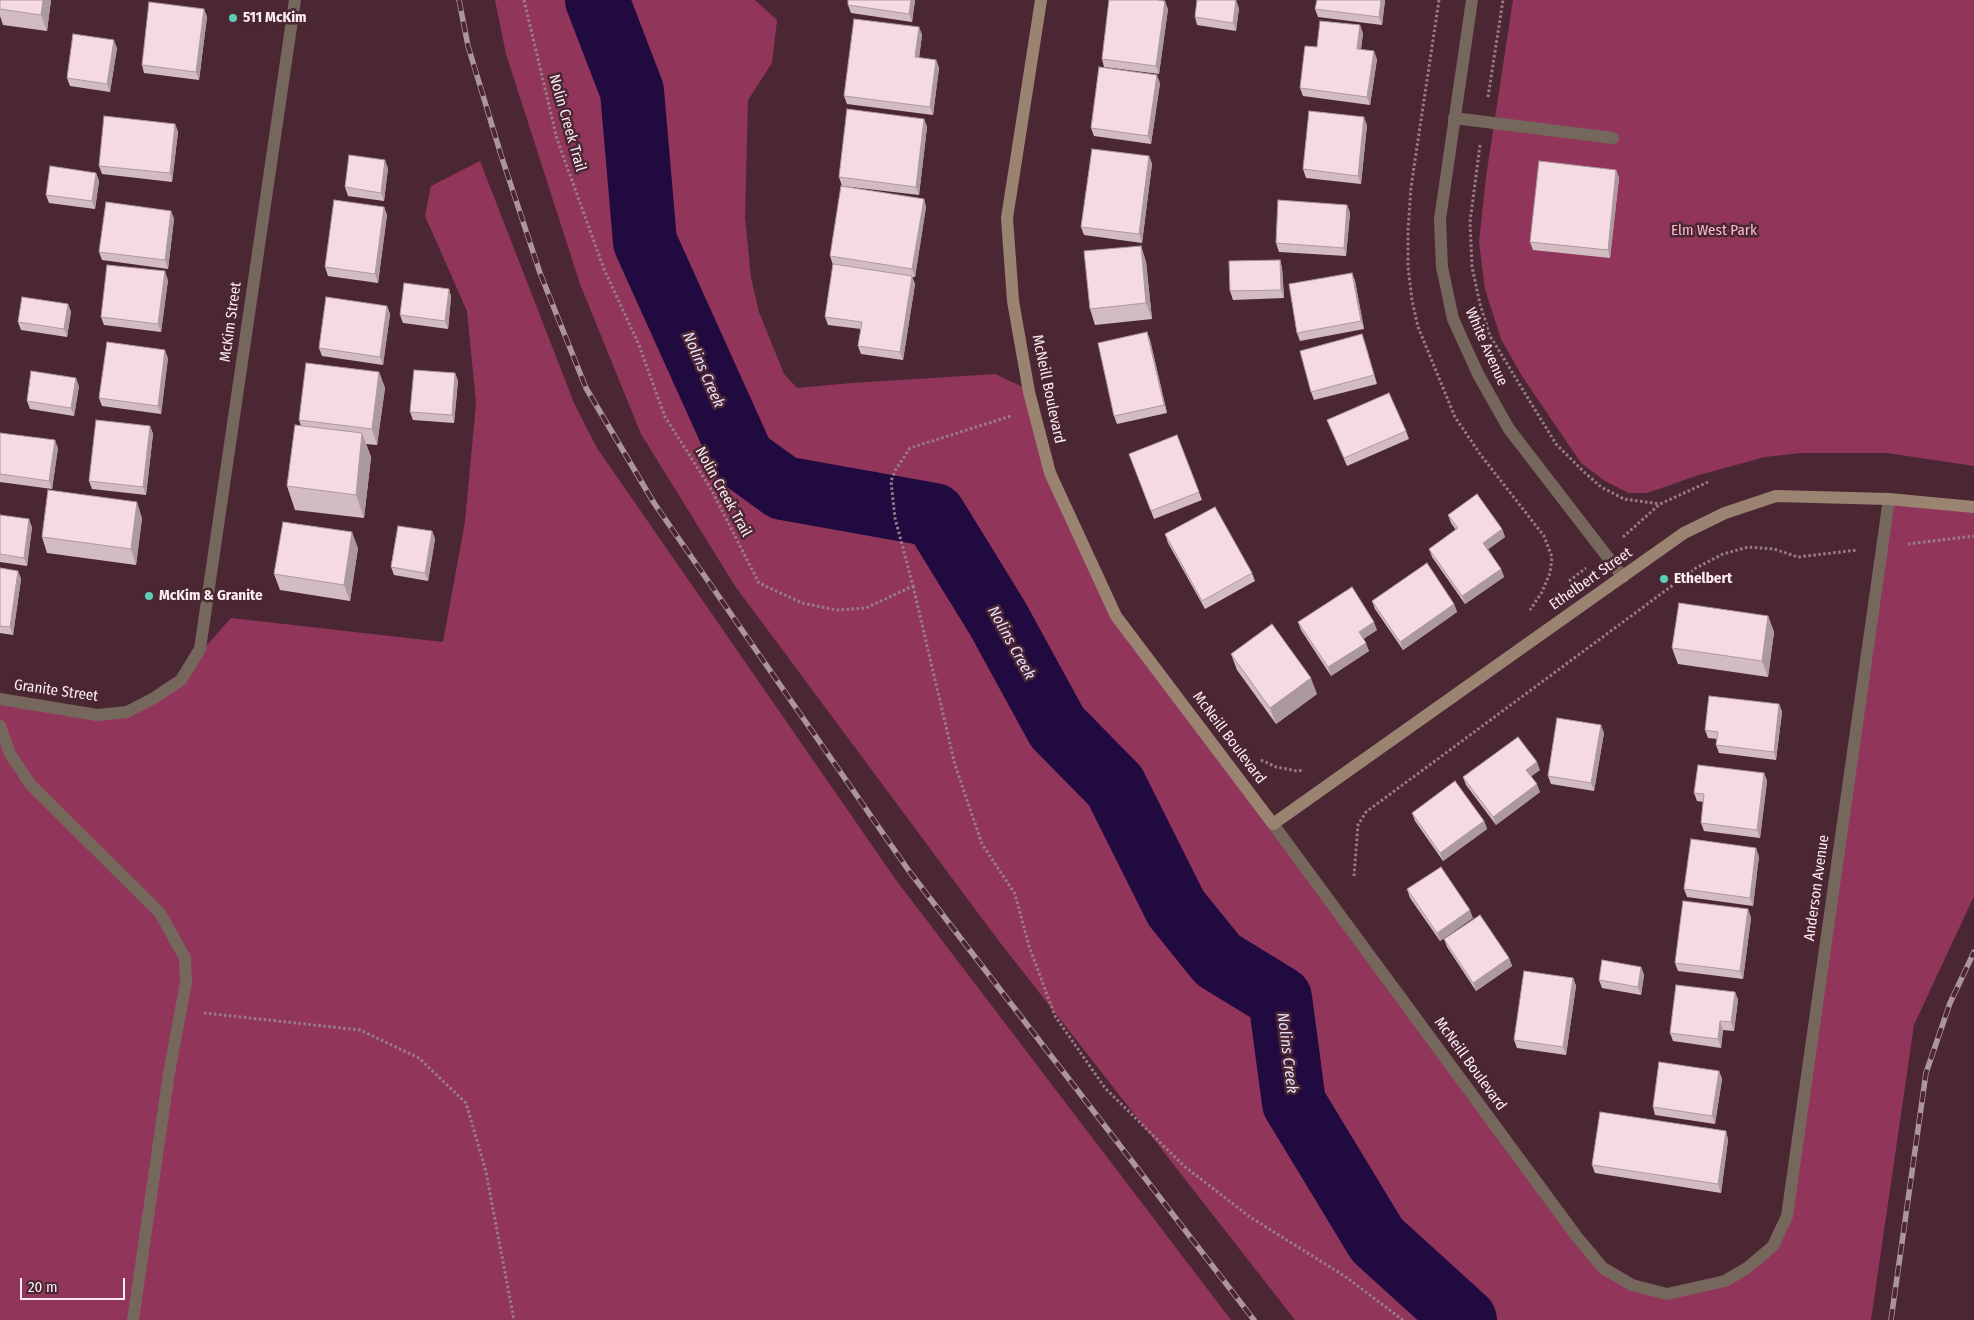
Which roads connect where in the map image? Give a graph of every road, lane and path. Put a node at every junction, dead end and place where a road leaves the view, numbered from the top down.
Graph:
1 (295, 0) edge
2 (524, 0) edge
3 (1041, 0) edge
4 (1472, 0) edge
5 (1503, 0) edge
6 (1454, 118) junction
7 (1484, 122) junction
8 (1612, 138) dead end
9 (1033, 409) junction
10 (1708, 482) dead end
11 (1889, 499) junction
12 (1660, 504) junction
13 (1974, 507) edge
14 (1974, 536) edge
15 (1882, 548) junction
16 (1605, 553) junction
17 (1623, 577) junction
18 (1566, 584) dead end
19 (913, 586) junction
20 (1542, 603) dead end
21 (1526, 615) dead end
22 (200, 649) joint
23 (0, 699) edge
24 (0, 726) edge
25 (1261, 760) dead end
26 (1306, 769) dead end
27 (1273, 824) junction
28 (1354, 876) dead end
29 (179, 1010) junction
30 (1746, 1268) joint
31 (133, 1320) edge
32 (514, 1320) edge
33 (1403, 1320) edge

1 - 22 street, McKim Street
2 - 19 path, Nolin Creek Trail
3 - 9 street, McNeill Boulevard
4 - 6 street, White Avenue
5 - 7 path
6 - 7 street
6 - 16 street, White Avenue
7 - 8 street
7 - 12 path
9 - 19 path
9 - 27 street, McNeill Boulevard
10 - 12 path
11 - 13 street, Ethelbert Street
11 - 15 street, Anderson Avenue
11 - 17 street, Ethelbert Street
12 - 16 path
14 - 15 path
15 - 28 path
15 - 30 street, Anderson Avenue
16 - 17 street, White Avenue
16 - 18 path
17 - 27 street, Ethelbert Street
19 - 33 path
20 - 21 path
22 - 23 street, Granite Street
24 - 29 street
25 - 26 path
27 - 30 street, McNeill Boulevard
29 - 31 street
29 - 32 path

